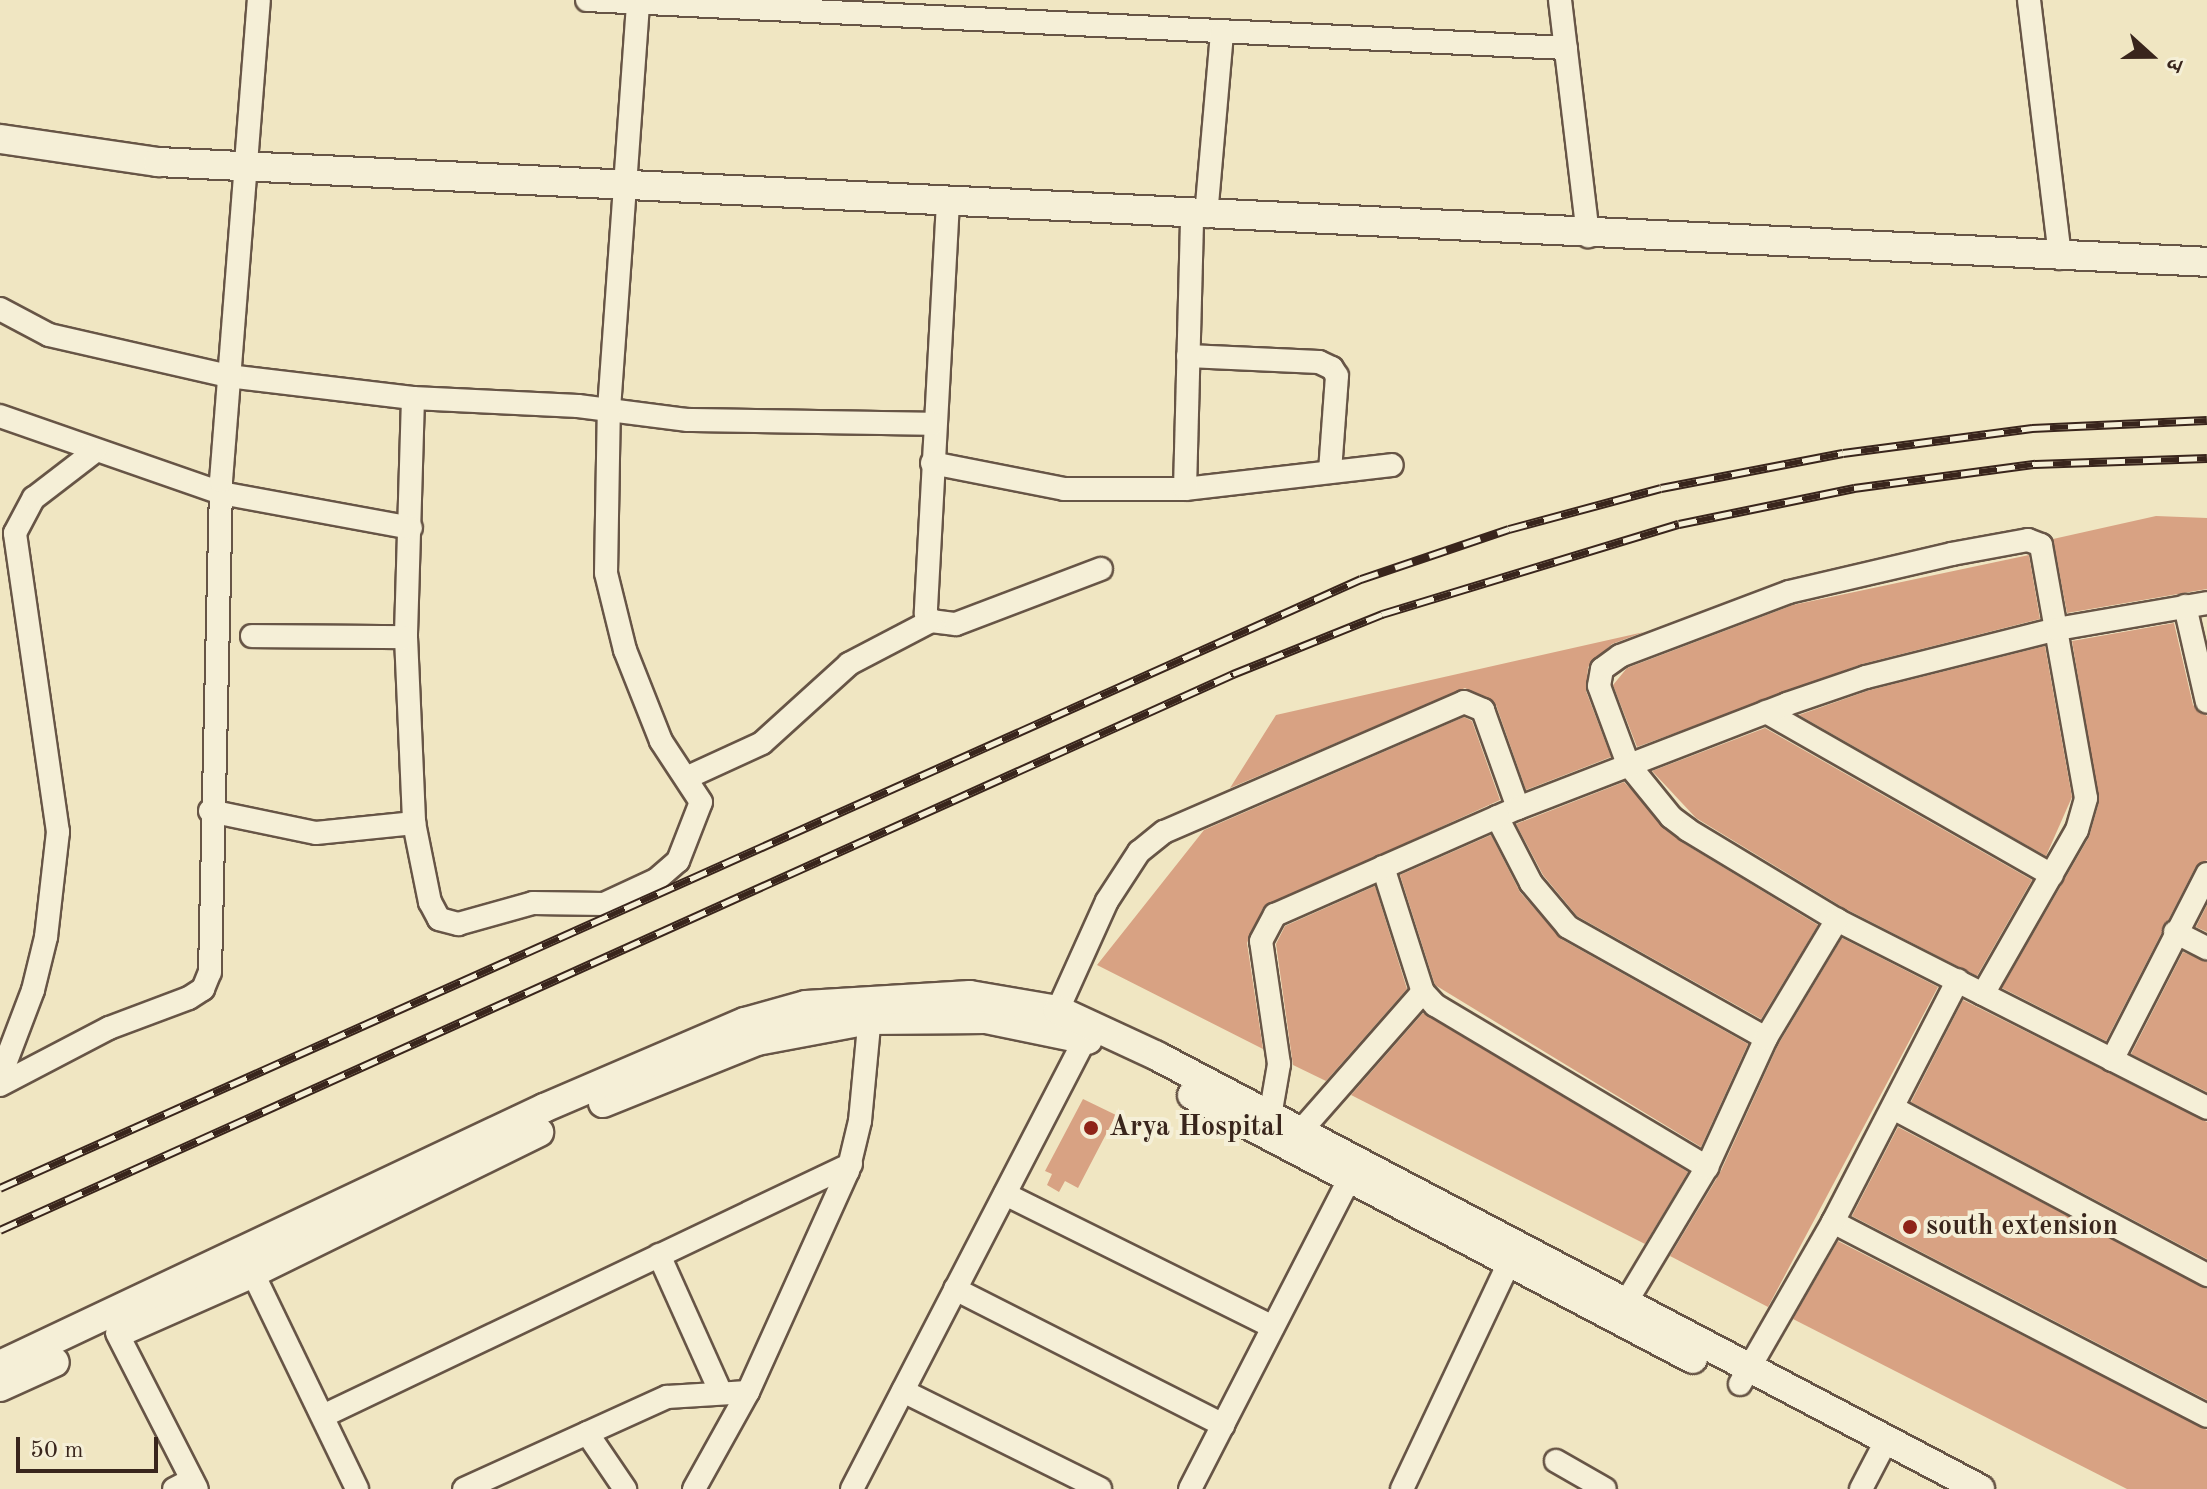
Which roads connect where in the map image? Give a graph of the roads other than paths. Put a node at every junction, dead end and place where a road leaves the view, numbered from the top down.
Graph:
1 (259, 0) edge
2 (587, 0) edge
3 (1560, 0) edge
4 (2029, 0) edge
5 (638, 2) edge
6 (1222, 32) junction
7 (1566, 48) junction
8 (0, 139) edge
9 (246, 166) junction
10 (624, 182) junction
11 (948, 202) junction
12 (1199, 216) junction
13 (1588, 236) junction
14 (2060, 258) junction
15 (2207, 262) edge
16 (0, 309) edge
17 (1188, 356) junction
18 (228, 376) junction
19 (413, 398) junction
20 (609, 409) junction
21 (0, 416) edge
22 (933, 424) junction
23 (94, 452) junction
24 (932, 463) junction
25 (1392, 465) dead end
26 (1330, 472) junction
27 (1185, 489) junction
28 (221, 493) junction
29 (411, 528) junction
30 (1101, 569) dead end
31 (2196, 604) edge
32 (931, 621) junction
33 (2057, 629) junction
34 (252, 636) dead end
35 (406, 637) junction
36 (2207, 702) edge
37 (1766, 712) junction
38 (1628, 764) junction
39 (686, 778) junction
40 (210, 811) junction
41 (1507, 813) junction
42 (414, 823) junction
43 (1383, 867) junction
44 (2207, 874) edge
45 (2052, 875) junction
46 (1837, 920) junction
47 (2175, 932) junction
48 (2207, 948) edge
49 (1958, 980) junction
50 (1423, 992) junction
51 (1983, 994) junction
52 (870, 1010) junction
53 (1053, 1019) junction
54 (1766, 1038) junction
55 (1085, 1039) junction
56 (2112, 1060) junction
57 (0, 1077) edge
58 (0, 1085) edge
59 (1893, 1108) junction
60 (2207, 1108) edge
61 (1282, 1131) junction
62 (851, 1164) junction
63 (1707, 1167) junction
64 (1349, 1179) junction
65 (1005, 1194) junction
66 (1833, 1222) junction
67 (1514, 1253) junction
68 (659, 1255) junction
69 (248, 1263) junction
70 (2207, 1275) edge
71 (955, 1289) junction
72 (1623, 1309) junction
73 (1273, 1327) junction
74 (117, 1333) junction
75 (0, 1365) edge
76 (1745, 1376) junction
77 (0, 1387) edge
78 (720, 1391) junction
79 (903, 1391) junction
80 (748, 1392) junction
81 (323, 1416) junction
82 (2207, 1416) edge
83 (1223, 1425) junction
84 (587, 1433) junction
85 (1883, 1447) junction
86 (1556, 1461) dead end
87 (497, 1482) edge
88 (188, 1486) edge
89 (357, 1489) edge
90 (464, 1489) edge
91 (625, 1489) edge
92 (694, 1489) edge
93 (852, 1489) edge
94 (1100, 1489) edge
95 (1190, 1489) edge
96 (1402, 1489) edge
97 (1605, 1489) edge
98 (1861, 1489) edge
99 (1942, 1489) edge
100 (1980, 1489) edge

1 - 9 street
2 - 5 street
3 - 7 street
4 - 14 street
5 - 6 street
5 - 10 street
6 - 7 street
6 - 12 street
7 - 13 street
8 - 9 street
9 - 10 street
9 - 18 street
10 - 11 street
10 - 20 street
11 - 12 street
11 - 22 street
12 - 13 street
12 - 17 street
13 - 14 street
14 - 15 street
16 - 18 street
17 - 26 street
17 - 27 street
18 - 19 street
18 - 28 street
19 - 20 street
19 - 29 street
20 - 22 street
20 - 39 street
21 - 23 street
22 - 24 street
23 - 28 street
23 - 57 street
24 - 27 street
24 - 32 street
25 - 26 street
26 - 27 street
28 - 29 street
28 - 40 street
29 - 35 street
30 - 32 street
31 - 33 street
31 - 36 street
32 - 39 street
33 - 37 street
33 - 38 street
33 - 45 street
34 - 35 street
35 - 42 street
37 - 38 street
37 - 45 street
38 - 41 street
38 - 46 street
39 - 42 street
40 - 42 street
40 - 58 street
41 - 43 street
41 - 53 street
41 - 54 street
43 - 50 street
43 - 61 street
44 - 47 street
45 - 51 street
46 - 49 street
46 - 54 street
47 - 48 street
47 - 56 street
49 - 51 street
49 - 59 street
50 - 61 street
50 - 63 street
51 - 56 street
52 - 53 street
52 - 62 street
52 - 69 street
53 - 55 street
53 - 61 street
54 - 63 street
55 - 61 street
55 - 65 street
56 - 60 street
59 - 66 street
59 - 70 street
61 - 64 street
61 - 67 street
62 - 68 street
62 - 80 street
63 - 72 street
64 - 67 street
64 - 73 street
65 - 71 street
65 - 73 street
66 - 76 street
66 - 82 street
67 - 72 street
67 - 96 street
68 - 78 street
68 - 81 street
69 - 74 street
69 - 75 street
69 - 81 street
71 - 79 street
71 - 83 street
72 - 76 street
73 - 83 street
74 - 77 street
74 - 88 street
76 - 85 street
78 - 80 street
78 - 84 street
79 - 93 street
79 - 94 street
80 - 92 street
81 - 89 street
83 - 95 street
84 - 87 street
84 - 91 street
85 - 98 street
85 - 99 street
85 - 100 street
86 - 97 street
87 - 90 street

